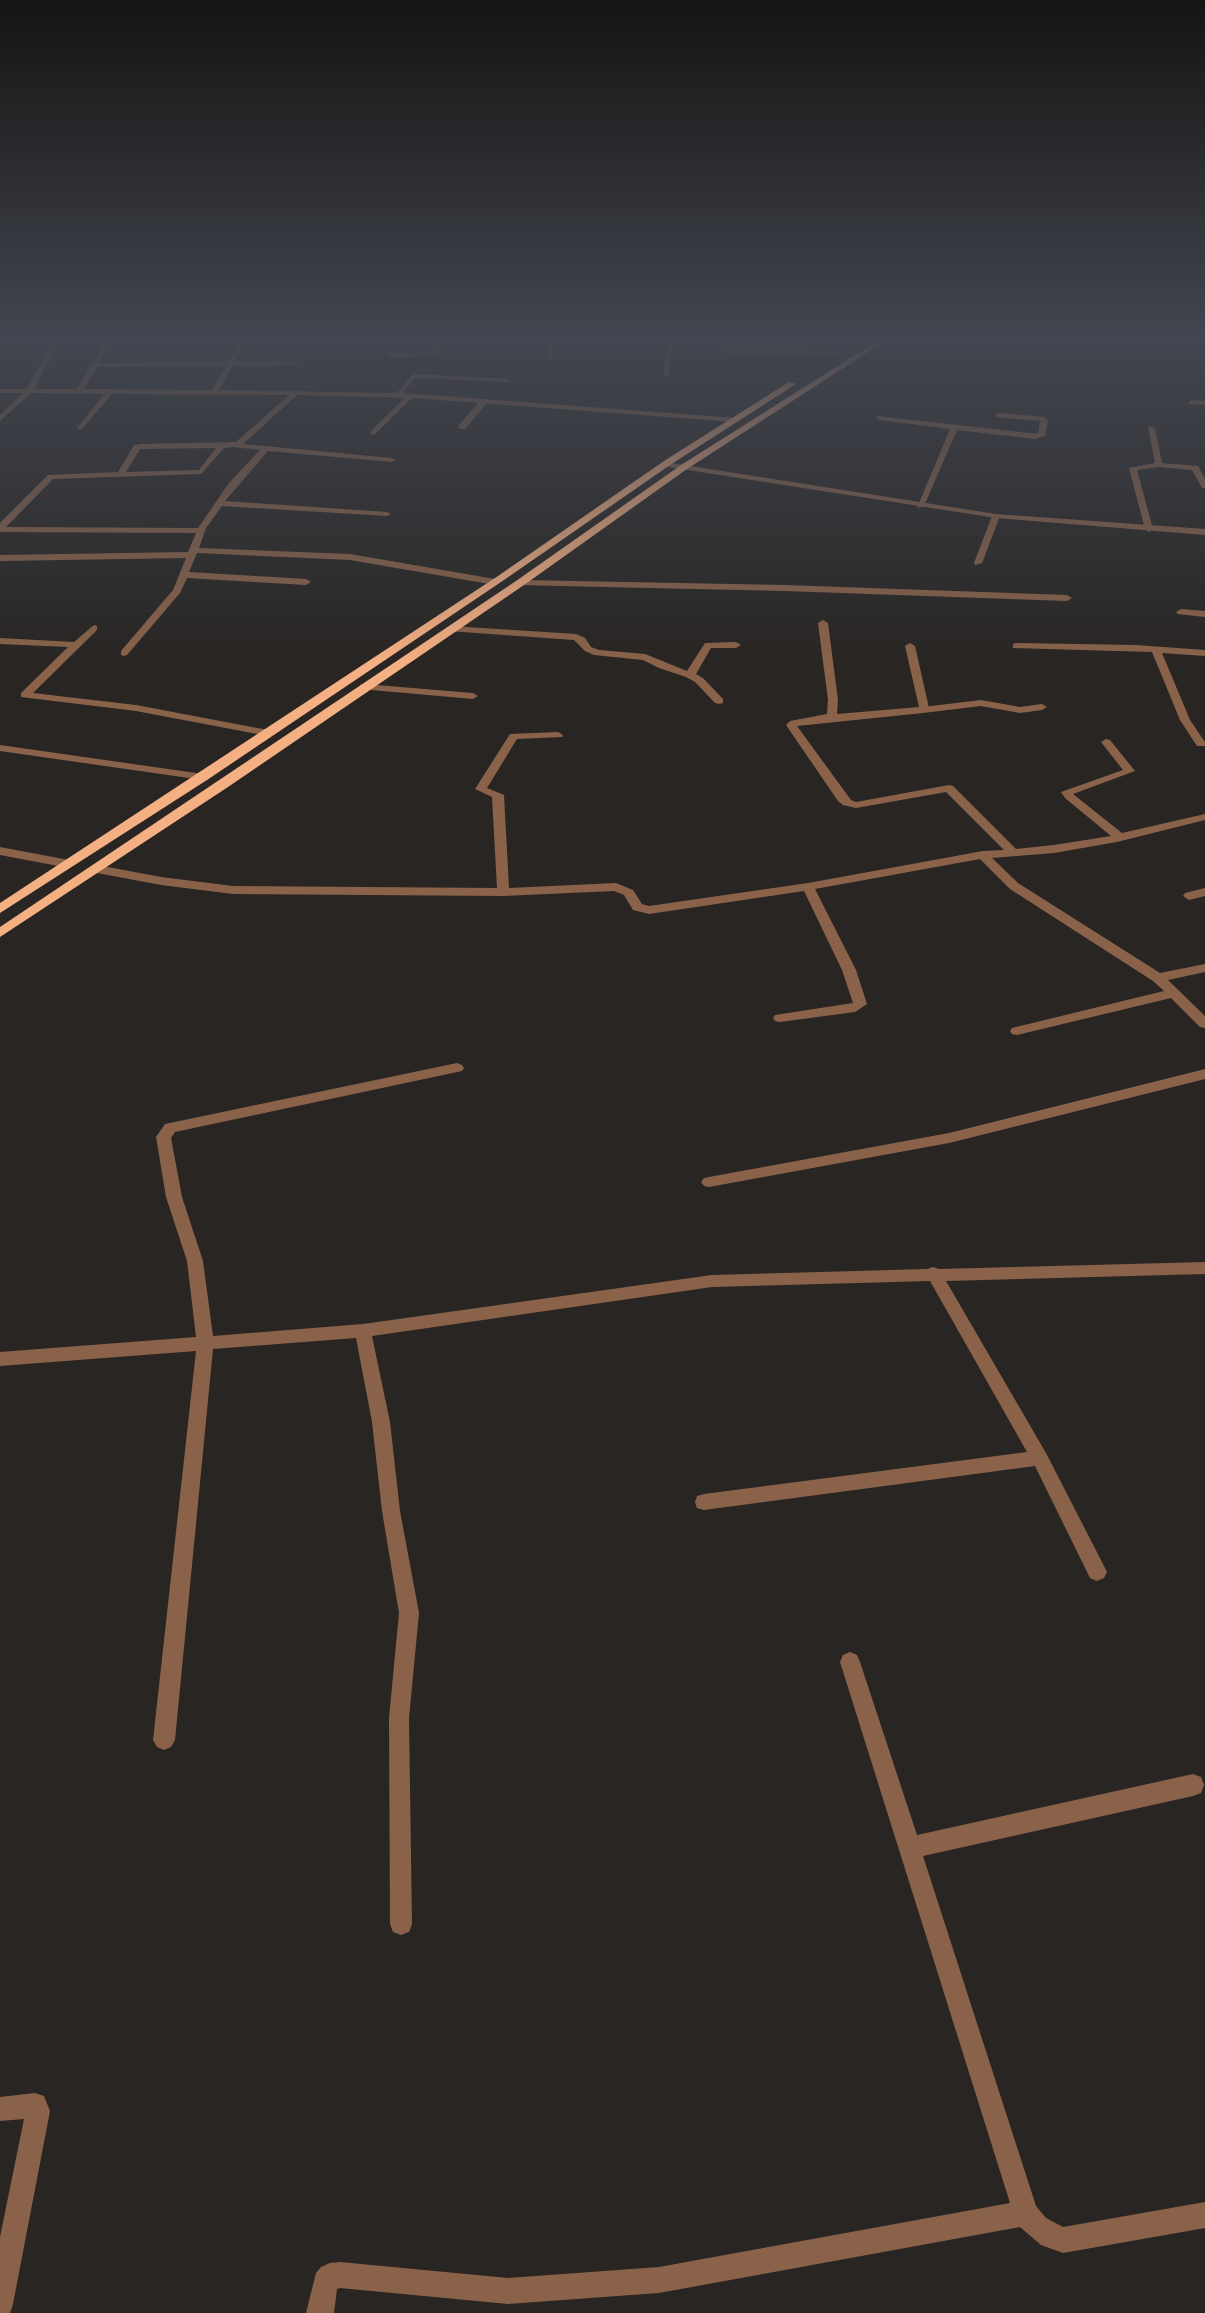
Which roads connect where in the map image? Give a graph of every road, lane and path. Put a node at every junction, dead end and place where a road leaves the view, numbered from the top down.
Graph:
1 (222, 446) joint
2 (241, 446) edge
3 (694, 446) edge
4 (717, 446) edge
5 (946, 446) edge
6 (1155, 446) edge
7 (265, 449) junction
8 (392, 460) dead end
9 (666, 464) junction
10 (1159, 465) junction
11 (684, 467) junction
12 (122, 473) junction
13 (1205, 486) edge
14 (219, 503) junction
15 (920, 506) junction
16 (387, 514) dead end
17 (996, 516) junction
18 (0, 529) edge
19 (1149, 529) junction
20 (201, 531) junction
21 (1205, 532) edge
22 (193, 552) junction
23 (0, 558) edge
24 (978, 563) dead end
25 (184, 575) junction
26 (306, 582) dead end
27 (495, 582) junction
28 (520, 583) junction
29 (1067, 598) dead end
30 (1182, 612) dead end
31 (1205, 614) edge
32 (823, 623) dead end
33 (94, 628) dead end
34 (451, 629) junction
35 (0, 641) edge
36 (76, 645) junction
37 (736, 645) dead end
38 (910, 646) dead end
39 (1016, 646) dead end
40 (1156, 649) junction
41 (124, 653) dead end
42 (1205, 653) edge
43 (690, 675) junction
44 (364, 687) junction
45 (473, 696) dead end
46 (720, 701) dead end
47 (1042, 707) dead end
48 (923, 711) junction
49 (829, 718) junction
50 (268, 733) junction
51 (558, 735) dead end
52 (1106, 742) dead end
53 (1201, 744) dead end
54 (0, 748) edge
55 (203, 777) junction
56 (1205, 817) edge
57 (1120, 837) junction
58 (0, 851) edge
59 (1012, 852) junction
60 (982, 855) junction
61 (69, 864) junction
62 (97, 869) junction
63 (808, 887) junction
64 (503, 892) junction
65 (1205, 892) edge
66 (1189, 896) dead end
67 (0, 909) edge
68 (0, 933) edge
69 (1205, 968) edge
70 (1158, 978) junction
71 (1174, 993) junction
72 (780, 1018) dead end
73 (1205, 1024) edge
74 (1017, 1031) dead end
75 (457, 1068) dead end
76 (1205, 1074) edge
77 (709, 1182) dead end
78 (1205, 1268) edge
79 (933, 1273) junction
80 (363, 1331) junction
81 (205, 1342) junction
82 (0, 1359) edge
83 (1041, 1458) junction
84 (704, 1502) dead end
85 (1097, 1572) dead end
86 (850, 1662) dead end
87 (164, 1740) dead end
88 (1193, 1785) dead end
89 (910, 1848) junction
90 (401, 1924) dead end
91 (0, 2109) edge
92 (1022, 2210) junction
93 (1205, 2215) edge
94 (0, 2304) edge
95 (321, 2313) edge

1 - 12 street
1 - 12 street
2 - 7 street
3 - 9 highway
4 - 11 highway
5 - 15 street
6 - 10 street
7 - 8 street
7 - 14 street
9 - 11 street
9 - 27 highway
10 - 13 street
10 - 19 street
11 - 15 street
11 - 28 highway
12 - 18 street
14 - 16 street
14 - 20 street
15 - 17 street
17 - 19 street
17 - 24 street
18 - 20 street
19 - 21 street
20 - 22 street
22 - 23 street
22 - 25 street
22 - 27 street
25 - 26 street
25 - 41 street
27 - 50 highway
28 - 29 street
28 - 34 highway
30 - 31 street
32 - 49 street
33 - 36 street
34 - 43 street
34 - 44 highway
35 - 36 street
36 - 50 street
37 - 43 street
38 - 48 street
39 - 40 street
40 - 42 street
40 - 53 street
43 - 46 street
44 - 45 street
44 - 62 highway
47 - 48 street
48 - 49 street
49 - 59 street
50 - 55 highway
51 - 64 street
52 - 57 street
54 - 55 street
55 - 61 highway
56 - 57 street
57 - 59 street
58 - 61 street
59 - 60 street
60 - 63 street
60 - 70 street
61 - 67 highway
62 - 64 street
62 - 68 highway
63 - 64 street
63 - 72 street
65 - 66 street
69 - 70 street
70 - 71 street
71 - 73 street
71 - 74 street
75 - 81 street
76 - 77 street
78 - 79 street
79 - 80 street
79 - 83 street
80 - 81 street
80 - 90 street
81 - 82 street
81 - 87 street
83 - 84 street
83 - 85 street
86 - 89 street
88 - 89 street
89 - 92 street
91 - 94 street
92 - 93 street
92 - 95 street

